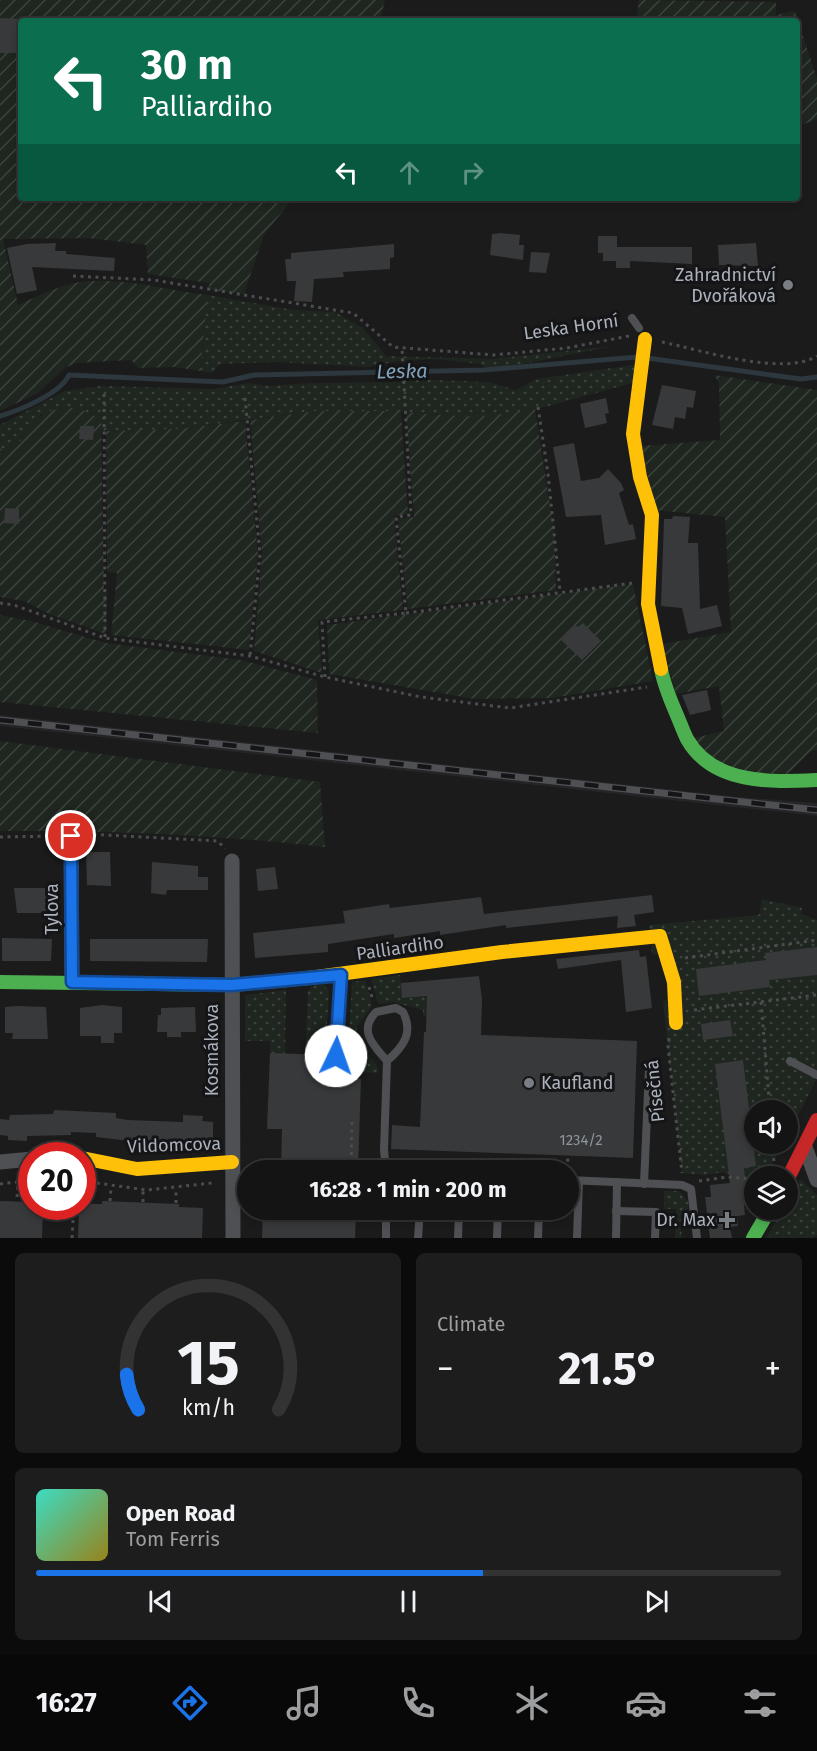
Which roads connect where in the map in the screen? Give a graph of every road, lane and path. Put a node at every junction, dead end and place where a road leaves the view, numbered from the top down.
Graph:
1 (73, 276) dead end
2 (632, 318) dead end
3 (665, 343) dead end
4 (642, 345) junction
5 (402, 348) junction
6 (817, 356) edge
7 (104, 394) dead end
8 (245, 398) dead end
9 (538, 408) dead end
10 (648, 581) junction
11 (560, 591) junction
12 (0, 603) edge
13 (406, 613) junction
14 (105, 638) junction
15 (250, 656) junction
16 (325, 678) junction
17 (663, 684) junction
18 (817, 780) edge
19 (71, 836) junction
20 (0, 837) edge
21 (232, 861) joint
22 (817, 940) edge
23 (668, 960) junction
24 (366, 971) junction
25 (341, 975) junction
26 (0, 982) edge
27 (72, 982) junction
28 (232, 985) junction
29 (817, 995) edge
30 (761, 1002) junction
31 (376, 1012) junction
32 (676, 1017) junction
33 (336, 1056) dead end
34 (387, 1061) junction
35 (790, 1061) dead end
36 (649, 1069) dead end
37 (817, 1075) edge
38 (769, 1100) edge
39 (352, 1119) dead end
40 (817, 1120) edge
41 (805, 1147) junction
42 (568, 1156) dead end
43 (96, 1157) edge
44 (18, 1158) edge
45 (351, 1160) edge
46 (383, 1160) edge
47 (568, 1160) edge
48 (0, 1162) edge
49 (232, 1162) junction
50 (795, 1166) edge
51 (682, 1173) dead end
52 (817, 1180) edge
53 (579, 1181) edge
54 (18, 1182) joint
55 (617, 1182) junction
56 (0, 1184) edge
57 (644, 1184) junction
58 (111, 1187) dead end
59 (177, 1188) dead end
60 (143, 1190) dead end
61 (17, 1197) dead end
62 (110, 1200) dead end
63 (143, 1202) dead end
64 (176, 1203) dead end
65 (616, 1210) junction
66 (73, 1220) edge
67 (386, 1220) edge
68 (419, 1220) edge
69 (459, 1220) edge
70 (498, 1220) edge
71 (539, 1220) edge
72 (578, 1220) edge
73 (764, 1220) edge
74 (72, 1238) edge
75 (233, 1238) edge
76 (386, 1238) edge
77 (418, 1238) edge
78 (458, 1238) edge
79 (497, 1238) edge
80 (538, 1238) edge
81 (577, 1238) edge
82 (616, 1238) edge
83 (655, 1238) edge
84 (697, 1238) edge
85 (753, 1238) edge

1 - 5 path, Leska Horní
2 - 4 lane
3 - 6 path
4 - 5 path, Leska Horní
4 - 10 street
5 - 13 path
7 - 14 path
8 - 15 path
9 - 11 path
10 - 11 path
10 - 17 street
11 - 13 path
12 - 14 path
13 - 16 path
14 - 15 path
15 - 16 path
16 - 17 path
17 - 18 street
19 - 20 path
19 - 21 path
19 - 27 street, Tylova
21 - 28 street, Kosmákova
22 - 23 path
23 - 24 street, Palliardiho
23 - 32 street
24 - 25 street, Palliardiho
24 - 31 path
25 - 28 street, Palliardiho
25 - 33 lane
26 - 27 street, Palliardiho
27 - 28 street, Palliardiho
28 - 49 street, Kosmákova
29 - 30 path
30 - 32 path
30 - 38 path
31 - 34 lane
31 - 34 lane
32 - 51 path, Písečná
34 - 46 lane
35 - 37 lane
36 - 57 lane
39 - 45 path
40 - 41 street
41 - 50 street
41 - 52 street
42 - 47 path
43 - 49 street, Vildomcova
44 - 48 street
49 - 75 street, Kosmákova
53 - 55 lane
54 - 56 path
54 - 61 path
55 - 57 lane
55 - 65 lane
57 - 84 lane
58 - 62 path
59 - 64 path
60 - 63 path
65 - 82 lane
65 - 83 lane
66 - 74 path
67 - 76 lane
68 - 77 lane
69 - 78 lane
70 - 79 lane
71 - 80 lane
72 - 81 lane
73 - 85 street

